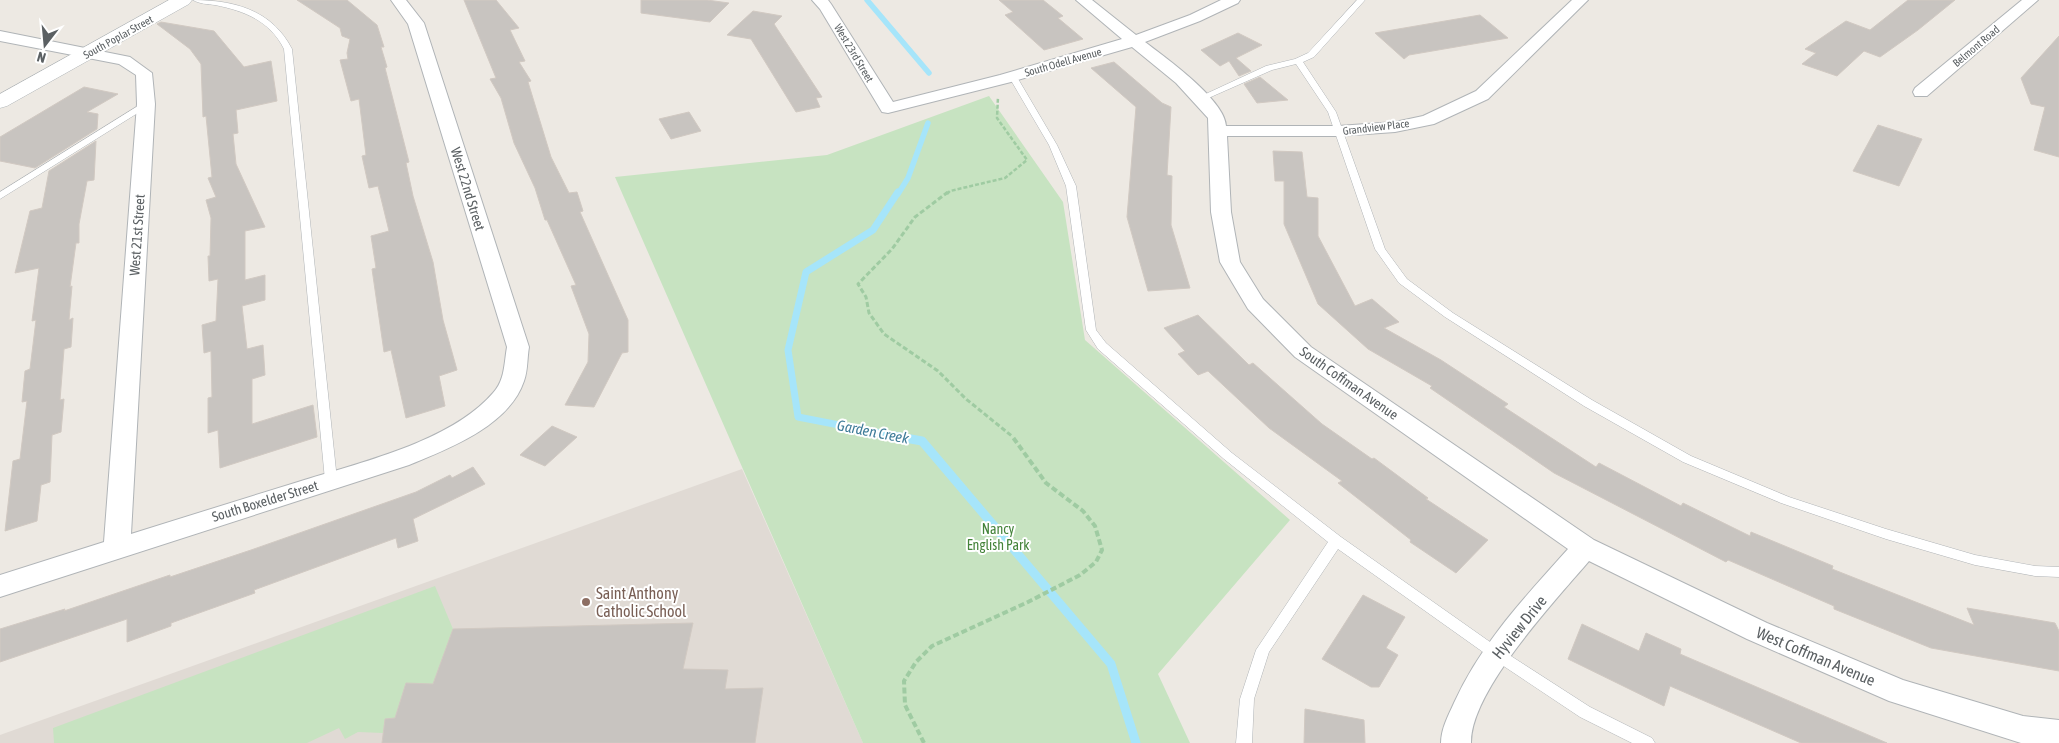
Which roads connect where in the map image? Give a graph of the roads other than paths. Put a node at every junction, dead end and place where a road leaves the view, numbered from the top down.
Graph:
1 (183, 0) edge
2 (197, 0) edge
3 (398, 0) edge
4 (818, 0) edge
5 (1083, 0) edge
6 (1233, 0) edge
7 (1361, 0) edge
8 (1581, 0) edge
9 (2031, 0) edge
10 (0, 36) edge
11 (1134, 42) junction
12 (91, 52) junction
13 (1298, 60) junction
14 (1006, 79) junction
15 (1921, 92) dead end
16 (1201, 98) junction
17 (0, 102) edge
18 (146, 104) junction
19 (888, 108) joint
20 (1338, 131) junction
21 (1217, 132) junction
22 (0, 196) edge
23 (512, 384) joint
24 (331, 480) junction
25 (1336, 541) junction
26 (1585, 547) junction
27 (117, 548) junction
28 (2059, 572) edge
29 (0, 586) edge
30 (1495, 654) junction
31 (2059, 734) edge
32 (1244, 743) edge
33 (1456, 743) edge
34 (1647, 743) edge

1 - 12 main road, South Poplar Street
2 - 24 lane
3 - 23 street, West 22nd Street
4 - 19 street, West 23rd Street
5 - 11 street, South Coffman Avenue
6 - 11 street, South Odell Avenue
7 - 13 lane
8 - 20 street, Grandview Place
9 - 15 street, Belmont Road
10 - 12 street, West 21st Street
11 - 14 street, South Odell Avenue
11 - 16 street, South Coffman Avenue
12 - 17 main road, South Poplar Street
12 - 18 street, West 21st Street
13 - 16 lane
13 - 20 lane
14 - 19 street, South Odell Avenue
14 - 25 lane
16 - 21 street, South Coffman Avenue
18 - 22 lane
18 - 27 street, West 21st Street
20 - 21 street, Grandview Place
20 - 28 lane
21 - 26 street, South Coffman Avenue
23 - 24 street, South Boxelder Street
24 - 27 street, South Boxelder Street
25 - 30 lane
25 - 32 lane
26 - 30 street, Hyview Drive
26 - 31 street, West Coffman Avenue
27 - 29 street, South Boxelder Street
30 - 33 street, Hyview Drive
30 - 34 lane

